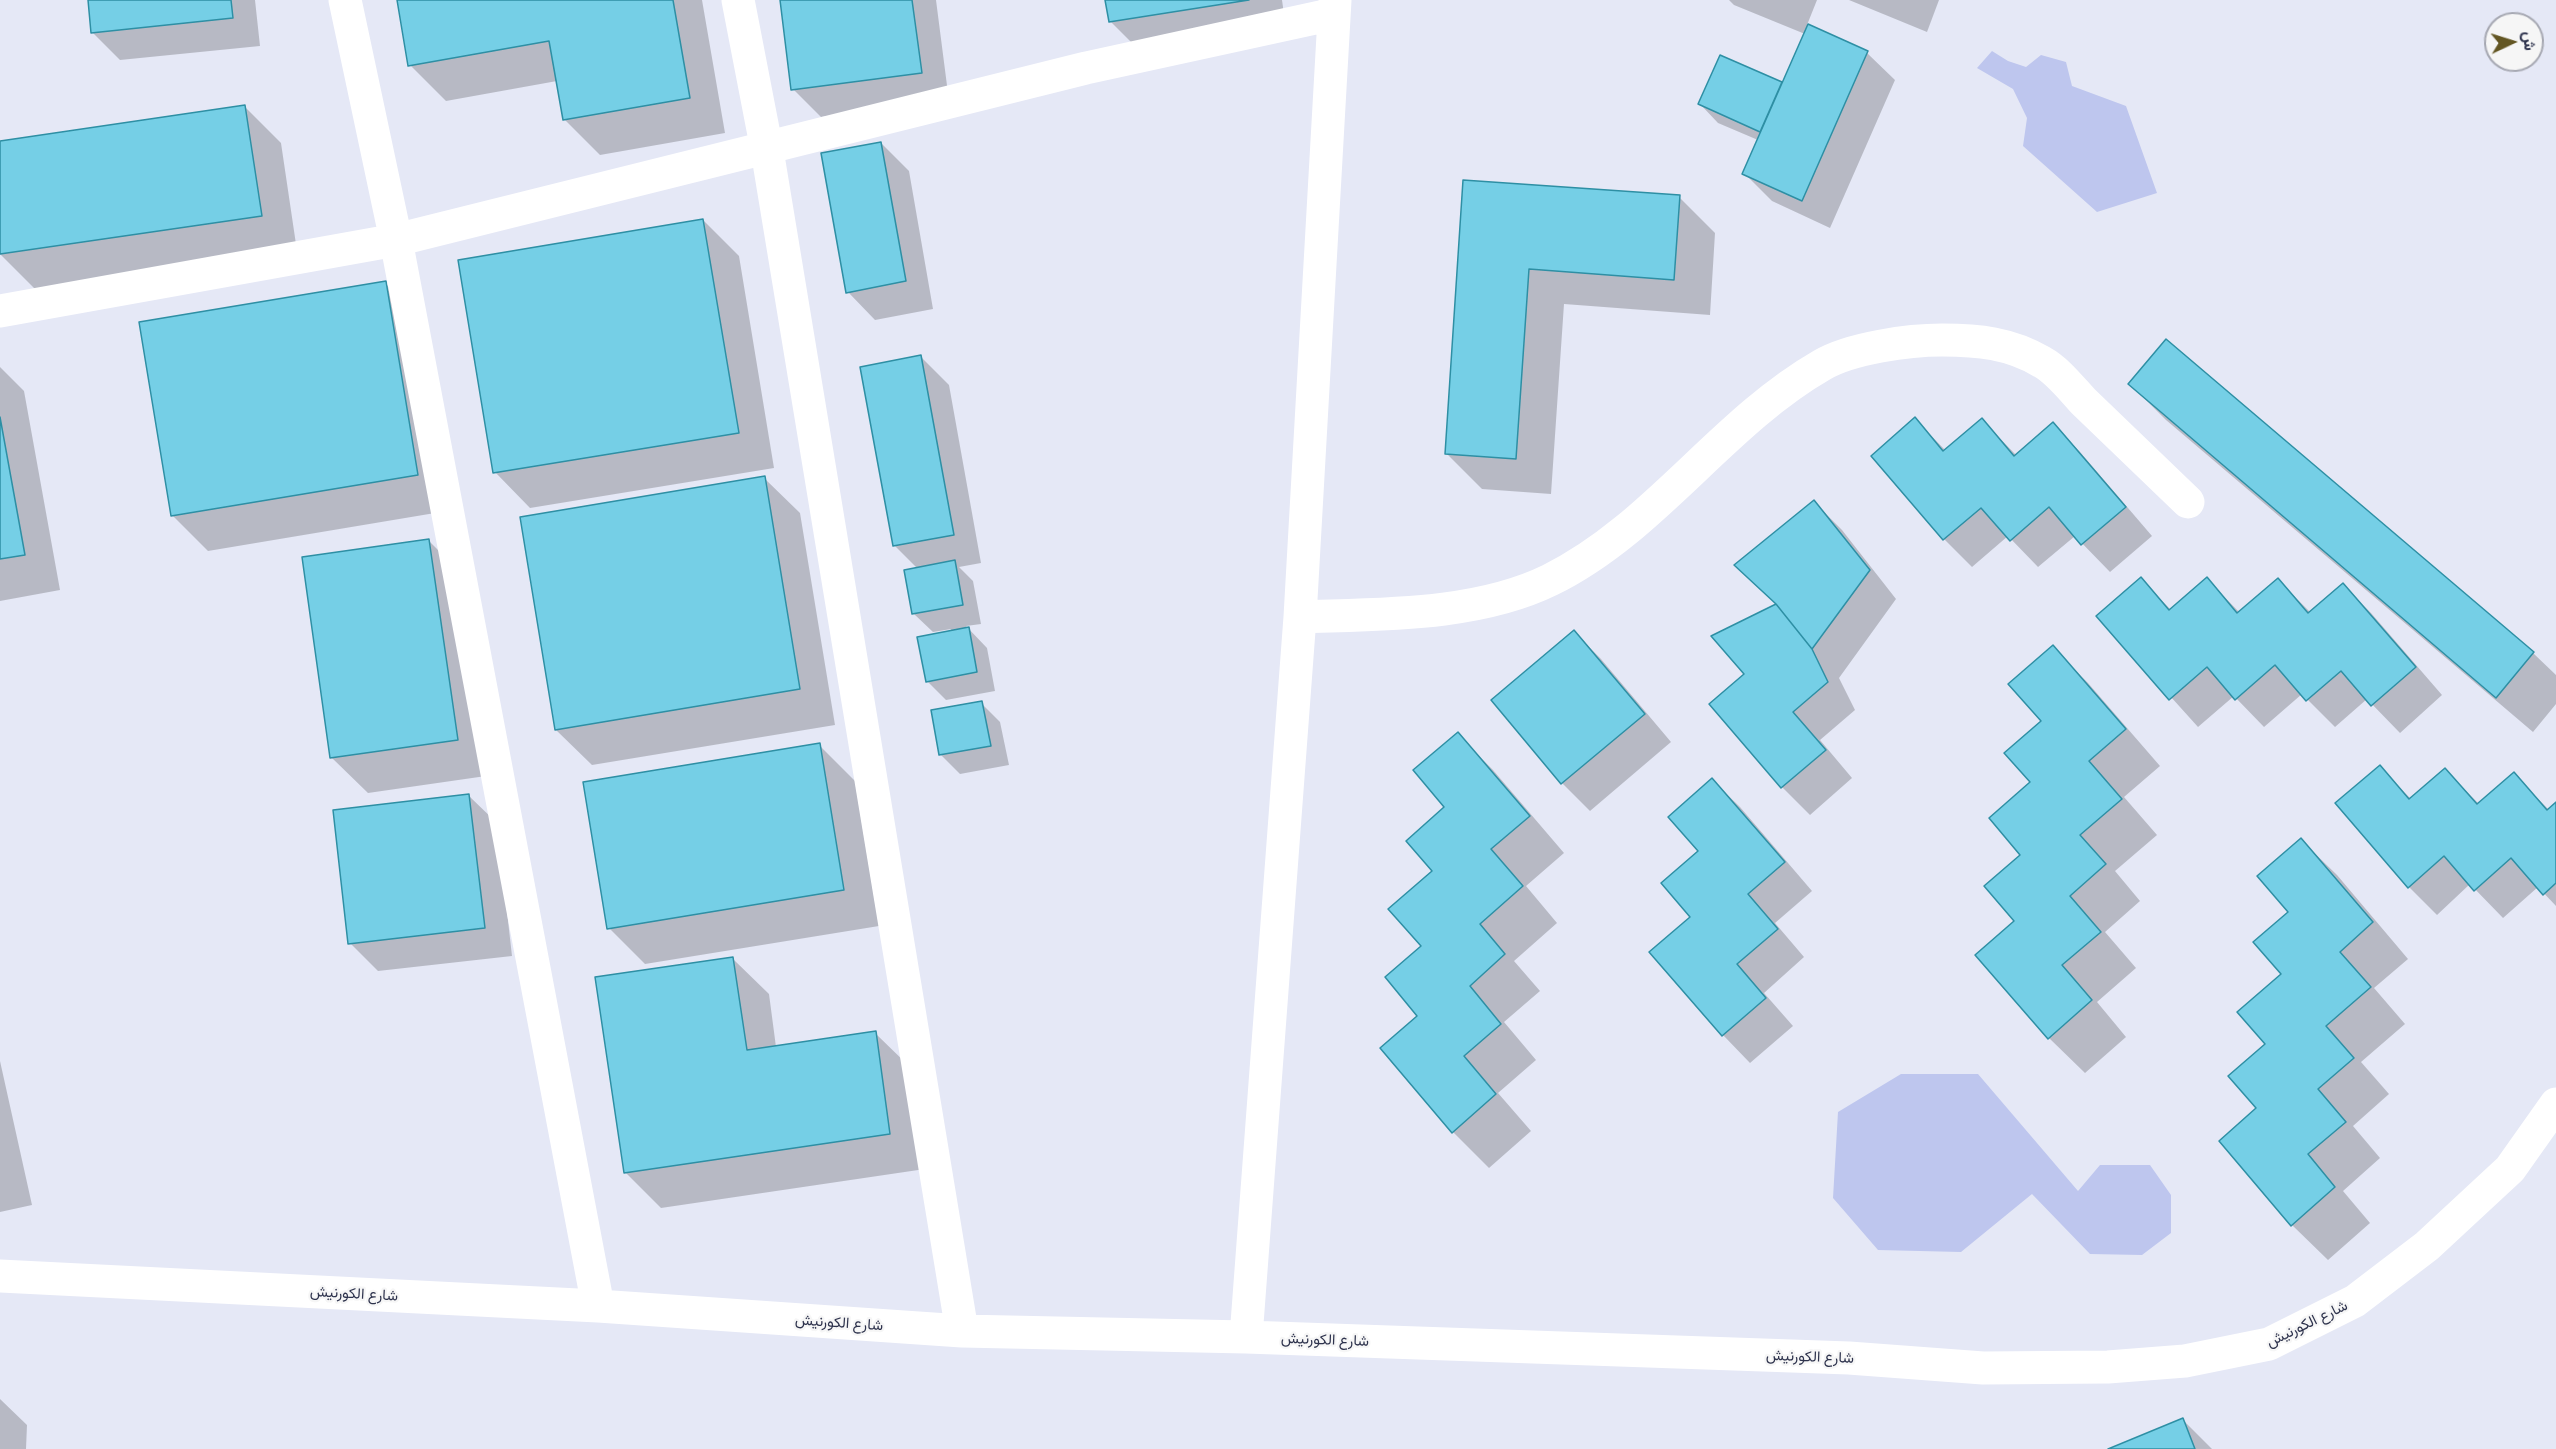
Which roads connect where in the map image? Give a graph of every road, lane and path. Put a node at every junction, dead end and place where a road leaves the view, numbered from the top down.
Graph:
1 (345, 0) edge
2 (738, 0) edge
3 (1334, 7) edge
4 (767, 150) junction
5 (396, 240) junction
6 (0, 311) edge
7 (2188, 502) dead end
8 (1300, 617) junction
9 (2556, 1104) edge
10 (0, 1276) edge
11 (598, 1306) junction
12 (962, 1331) junction
13 (1246, 1337) junction

1 - 5 street
2 - 4 street
3 - 4 street
3 - 8 street
4 - 5 street
4 - 12 street
5 - 6 street
5 - 11 street
7 - 8 street
8 - 13 street
9 - 13 street, شارع الكورنيش
10 - 11 street, شارع الكورنيش
11 - 12 street, شارع الكورنيش
12 - 13 street, شارع الكورنيش

